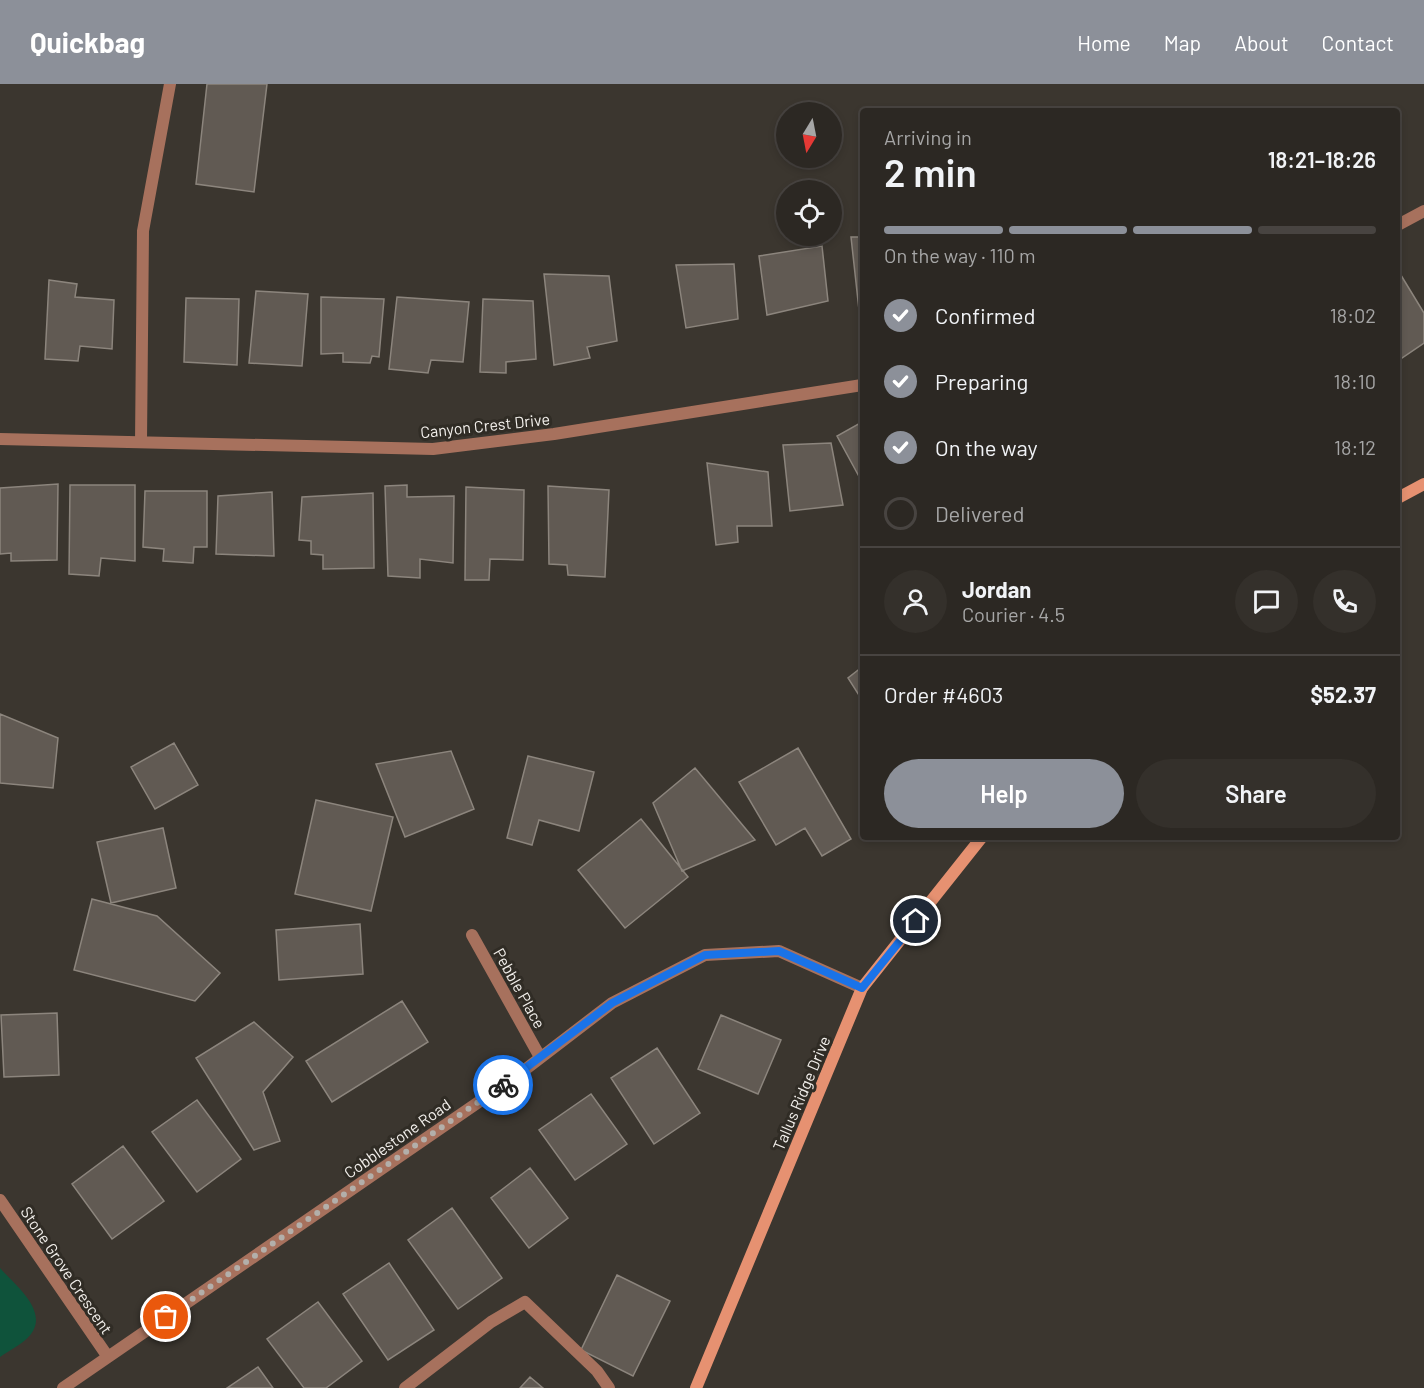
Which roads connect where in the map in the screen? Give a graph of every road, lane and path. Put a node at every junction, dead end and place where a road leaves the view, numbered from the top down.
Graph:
1 (171, 84) edge
2 (1424, 211) edge
3 (1400, 224) edge
4 (860, 385) edge
5 (0, 439) edge
6 (141, 442) junction
7 (1424, 484) edge
8 (1400, 497) edge
9 (980, 840) edge
10 (472, 935) dead end
11 (862, 988) junction
12 (540, 1057) junction
13 (0, 1200) edge
14 (108, 1358) junction
15 (63, 1388) edge
16 (405, 1388) edge
17 (609, 1388) edge
18 (696, 1388) edge

1 - 6 street
2 - 3 street
4 - 6 street, Canyon Crest Drive
5 - 6 street, Canyon Crest Drive
7 - 8 street
9 - 11 street, Tallus Ridge Drive
10 - 12 street, Pebble Place
11 - 12 street, Cobblestone Road
11 - 18 street, Tallus Ridge Drive
12 - 14 street, Cobblestone Road
13 - 14 street, Stone Grove Crescent
14 - 15 street, Cobblestone Road
16 - 17 street

